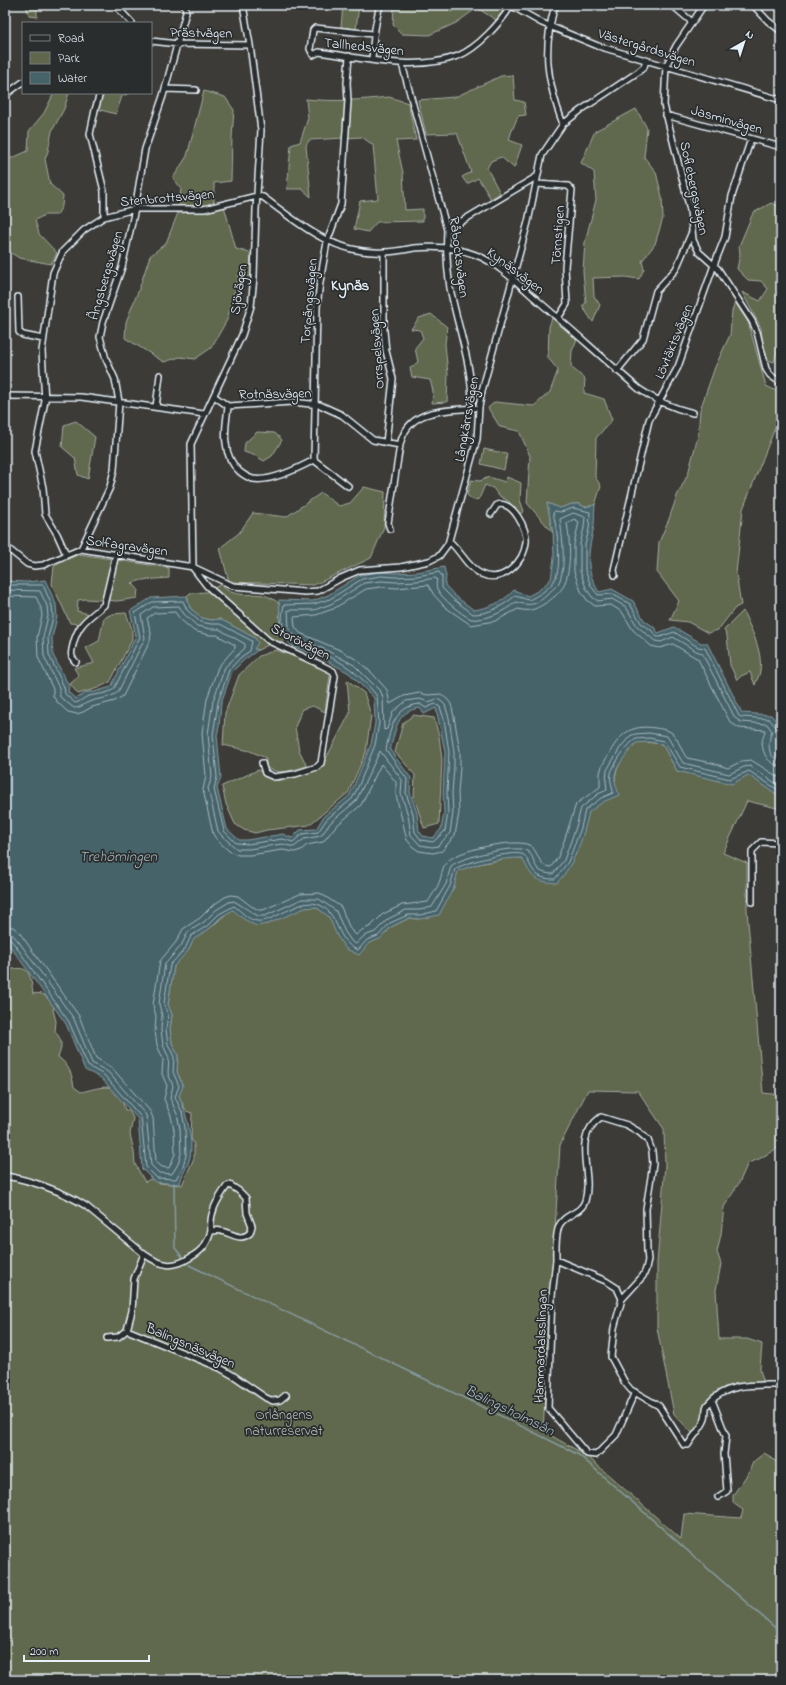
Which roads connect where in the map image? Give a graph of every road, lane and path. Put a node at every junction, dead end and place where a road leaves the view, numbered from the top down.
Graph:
1 (115, 5) edge
2 (185, 5) edge
3 (243, 5) edge
4 (380, 5) edge
5 (511, 5) edge
6 (555, 5) edge
7 (672, 5) edge
8 (704, 5) edge
9 (753, 5) edge
10 (131, 22) edge
11 (692, 22) junction
12 (549, 26) junction
13 (781, 30) edge
14 (373, 34) junction
15 (152, 41) edge
16 (178, 44) junction
17 (250, 45) junction
18 (349, 56) junction
19 (372, 60) junction
20 (646, 60) junction
21 (402, 64) junction
22 (666, 66) junction
23 (22, 83) edge
24 (165, 89) junction
25 (196, 90) dead end
26 (100, 94) edge
27 (5, 95) edge
28 (781, 100) edge
29 (666, 115) junction
30 (563, 124) junction
31 (751, 139) junction
32 (781, 147) edge
33 (536, 177) junction
34 (536, 184) junction
35 (257, 196) junction
36 (135, 209) junction
37 (104, 217) junction
38 (447, 230) junction
39 (691, 234) junction
40 (327, 242) junction
41 (447, 248) junction
42 (384, 252) junction
43 (714, 265) junction
44 (513, 279) junction
45 (18, 297) dead end
46 (558, 318) junction
47 (43, 339) junction
48 (617, 370) junction
49 (160, 375) dead end
50 (781, 382) edge
51 (5, 396) edge
52 (45, 396) junction
53 (214, 396) junction
54 (119, 402) junction
55 (659, 402) junction
56 (315, 404) junction
57 (228, 406) junction
58 (156, 407) junction
59 (479, 407) junction
60 (472, 408) junction
61 (693, 413) dead end
62 (204, 414) junction
63 (386, 443) junction
64 (400, 445) junction
65 (314, 460) junction
66 (348, 486) dead end
67 (491, 514) dead end
68 (390, 529) dead end
69 (449, 541) junction
70 (5, 546) edge
71 (81, 549) junction
72 (66, 554) junction
73 (116, 554) junction
74 (193, 567) junction
75 (206, 574) joint
76 (615, 575) dead end
77 (76, 662) dead end
78 (262, 763) dead end
79 (781, 843) edge
80 (752, 902) dead end
81 (5, 1176) edge
82 (211, 1231) junction
83 (144, 1254) junction
84 (556, 1260) junction
85 (622, 1299) junction
86 (128, 1330) junction
87 (107, 1338) dead end
88 (781, 1385) edge
89 (635, 1392) junction
90 (286, 1395) dead end
91 (712, 1400) junction
92 (718, 1496) dead end

1 - 10 street
2 - 16 street, Ängsbergsvägen
3 - 17 street, Sjövägen
4 - 14 street
5 - 12 street, Västergårdsvägen
5 - 21 street, Tallhedsvägen
6 - 12 street
7 - 11 street
8 - 11 street, Sofiebergsvägen
9 - 13 street
11 - 22 street, Sofiebergsvägen
12 - 20 street, Västergårdsvägen
12 - 30 street
14 - 18 street, Tallhedsvägen
14 - 19 street
15 - 16 street, Prästvägen
16 - 17 street, Prästvägen
16 - 24 street, Ängsbergsvägen
17 - 35 street, Sjövägen
18 - 19 street, Tallhedsvägen
18 - 40 street, Torpängsvägen
19 - 21 street, Tallhedsvägen
20 - 22 street, Västergårdsvägen
20 - 30 street, Långkärrsvägen
21 - 38 street, Råbocksvägen
22 - 28 street, Västergårdsvägen
22 - 29 street, Sofiebergsvägen
23 - 27 street
24 - 25 street
24 - 36 street, Ängsbergsvägen
26 - 37 street
29 - 31 street, Jasminvägen
29 - 39 street, Sofiebergsvägen
30 - 33 street, Långkärrsvägen
31 - 32 street, Jasminvägen
31 - 43 street, Lövtäktsvägen
33 - 34 street, Långkärrsvägen
33 - 38 street
34 - 44 street, Långkärrsvägen
34 - 46 street, Törnstigen
35 - 36 street, Stenbrottsvägen
35 - 40 street, Kynäsvägen
35 - 53 street, Sjövägen
36 - 37 street, Stenbrottsvägen
36 - 54 street, Ängsbergsvägen
37 - 47 street, Stenbrottsvägen
38 - 41 street, Råbocksvägen
39 - 43 street, Sofiebergsvägen
39 - 48 street
40 - 42 street, Kynäsvägen
40 - 56 street, Torpängsvägen
41 - 42 street, Kynäsvägen
41 - 44 street, Kynäsvägen
41 - 60 street, Råbocksvägen
42 - 63 street, Orrspelsvägen
43 - 50 street, Sofiebergsvägen
43 - 55 street, Lövtäktsvägen
44 - 46 street, Kynäsvägen
44 - 59 street, Långkärrsvägen
45 - 47 street
46 - 48 street, Kynäsvägen
47 - 52 street, Stenbrottsvägen
48 - 55 street, Kynäsvägen
49 - 58 street
51 - 52 street
52 - 54 street
52 - 72 street, Stenbrottsvägen
53 - 57 street, Rotnäsvägen
53 - 62 street, Sjövägen
54 - 58 street
54 - 71 street, Ängsbergsvägen
55 - 61 street, Kynäsvägen
55 - 76 street, Lövtäktsvägen
56 - 57 street, Rotnäsvägen
56 - 63 street, Rotnäsvägen
56 - 65 street, Torpängsvägen
57 - 65 street
58 - 62 street
59 - 60 street
59 - 69 street, Långkärrsvägen
60 - 64 street
62 - 74 street, Sjövägen
63 - 64 street, Rotnäsvägen
64 - 68 street
65 - 66 street
67 - 69 street
69 - 75 street, Långkärrsvägen
70 - 72 street, Solfagravägen
71 - 72 street, Solfagravägen
71 - 73 street, Solfagravägen
73 - 74 street, Solfagravägen
73 - 77 street
74 - 75 street, Solfagravägen
74 - 78 street, Storövägen
79 - 80 street
81 - 83 street
82 - 82 street
82 - 83 street
83 - 86 street, Balingsnäsvägen
84 - 85 street
84 - 85 street, Hammardalsslingan
84 - 89 street, Hammardalsslingan
85 - 89 street, Hammardalsslingan
86 - 87 street, Balingsnäsvägen
86 - 90 street, Balingsnäsvägen
88 - 91 street
89 - 91 street, Hammardalsslingan
91 - 92 street

